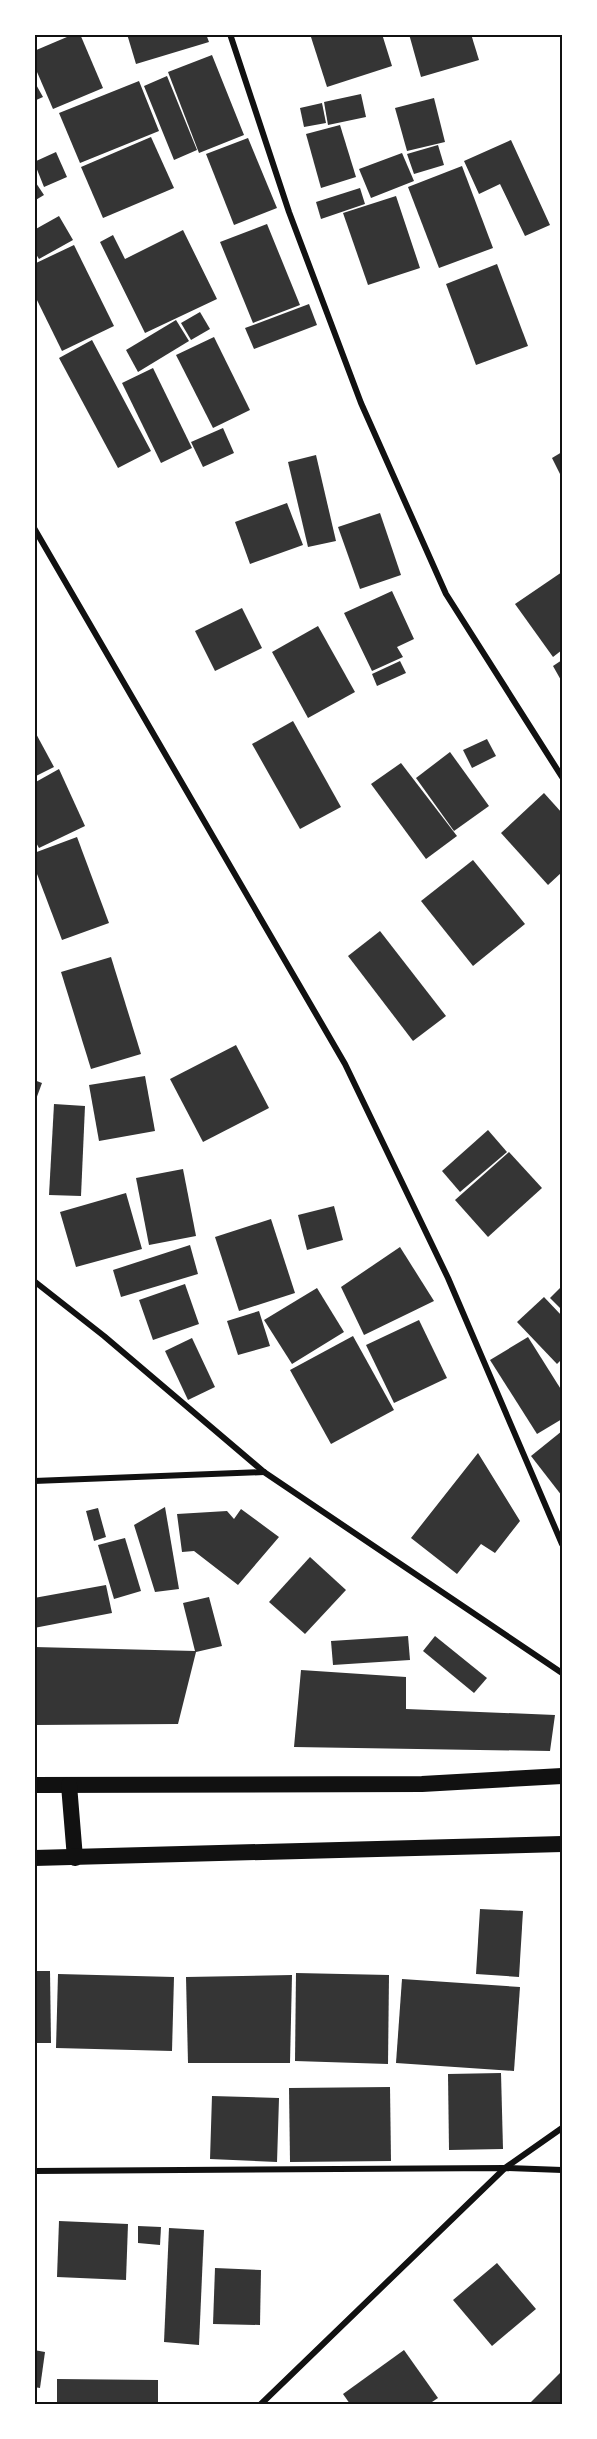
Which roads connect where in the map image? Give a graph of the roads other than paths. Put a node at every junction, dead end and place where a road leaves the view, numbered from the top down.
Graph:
1 (230, 34) edge
2 (34, 528) edge
3 (562, 777) edge
4 (34, 1281) edge
5 (264, 1472) junction
6 (34, 1480) edge
7 (562, 1544) edge
8 (562, 1672) edge
9 (562, 1776) edge
10 (34, 1785) edge
11 (69, 1785) junction
12 (562, 1844) edge
13 (34, 1858) edge
14 (75, 1858) junction
15 (562, 2128) edge
16 (505, 2168) junction
17 (562, 2170) edge
18 (34, 2171) edge
19 (261, 2404) edge

1 - 3 street
2 - 7 street
4 - 5 street
5 - 6 street
5 - 8 street
9 - 11 highway
10 - 11 highway
11 - 14 highway
12 - 14 highway
13 - 14 highway
15 - 16 street
16 - 17 street
16 - 18 street
16 - 19 street

